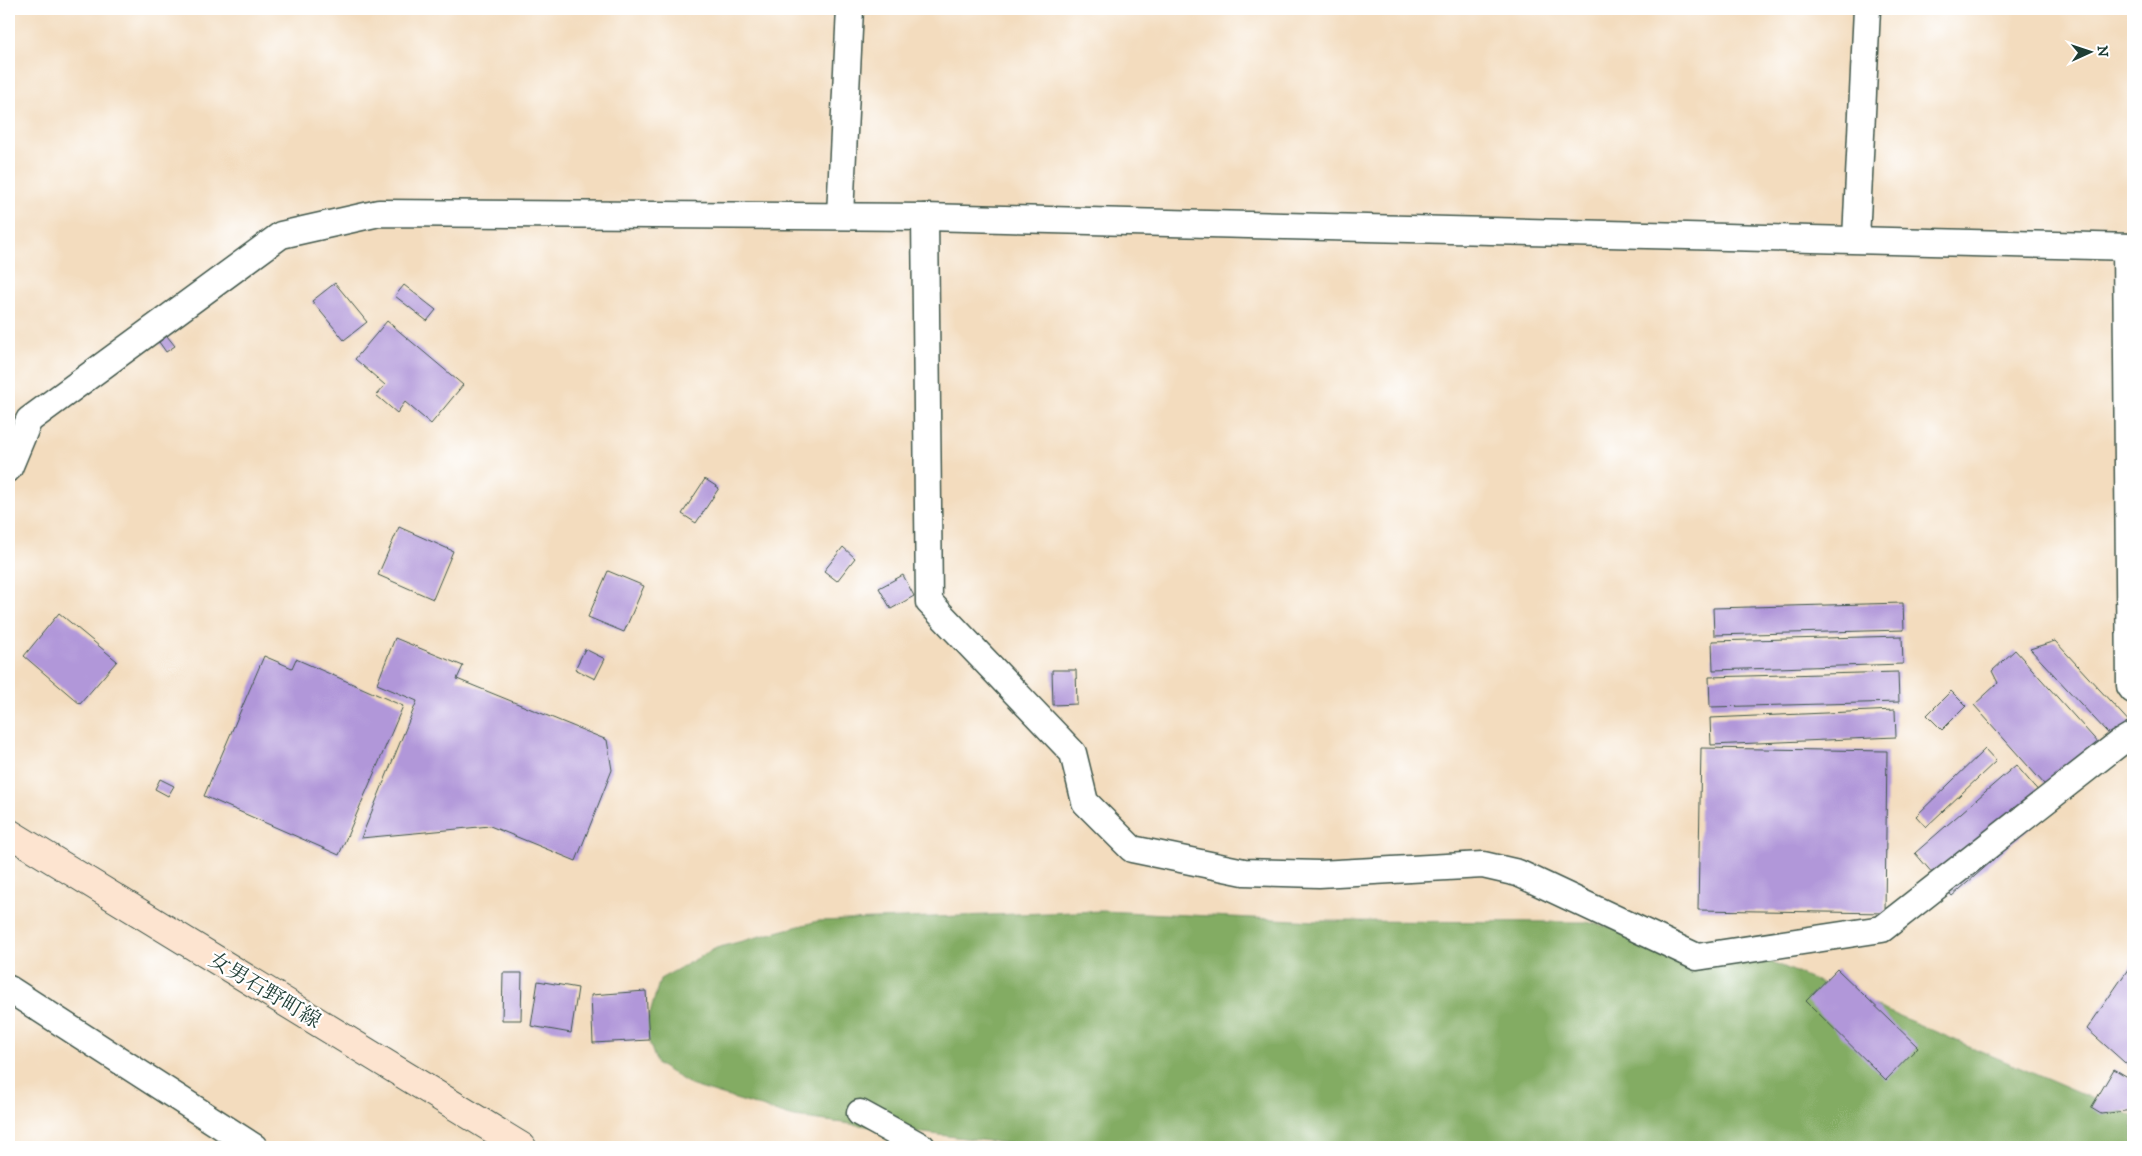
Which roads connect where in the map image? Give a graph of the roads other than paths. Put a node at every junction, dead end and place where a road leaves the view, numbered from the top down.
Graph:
1 (850, 9) edge
2 (1867, 9) edge
3 (840, 215) junction
4 (925, 216) junction
5 (1856, 239) junction
6 (2130, 247) edge
7 (9, 468) edge
8 (2133, 690) edge
9 (2133, 735) edge
10 (9, 833) edge
11 (9, 989) edge
12 (860, 1113) dead end
13 (254, 1147) edge
14 (522, 1147) edge
15 (922, 1147) edge

1 - 3 street
2 - 5 street
3 - 4 street
3 - 7 street
4 - 5 street
4 - 9 street
5 - 6 street
6 - 8 street
10 - 14 main road, 女男石野町線
11 - 13 street
12 - 15 street

